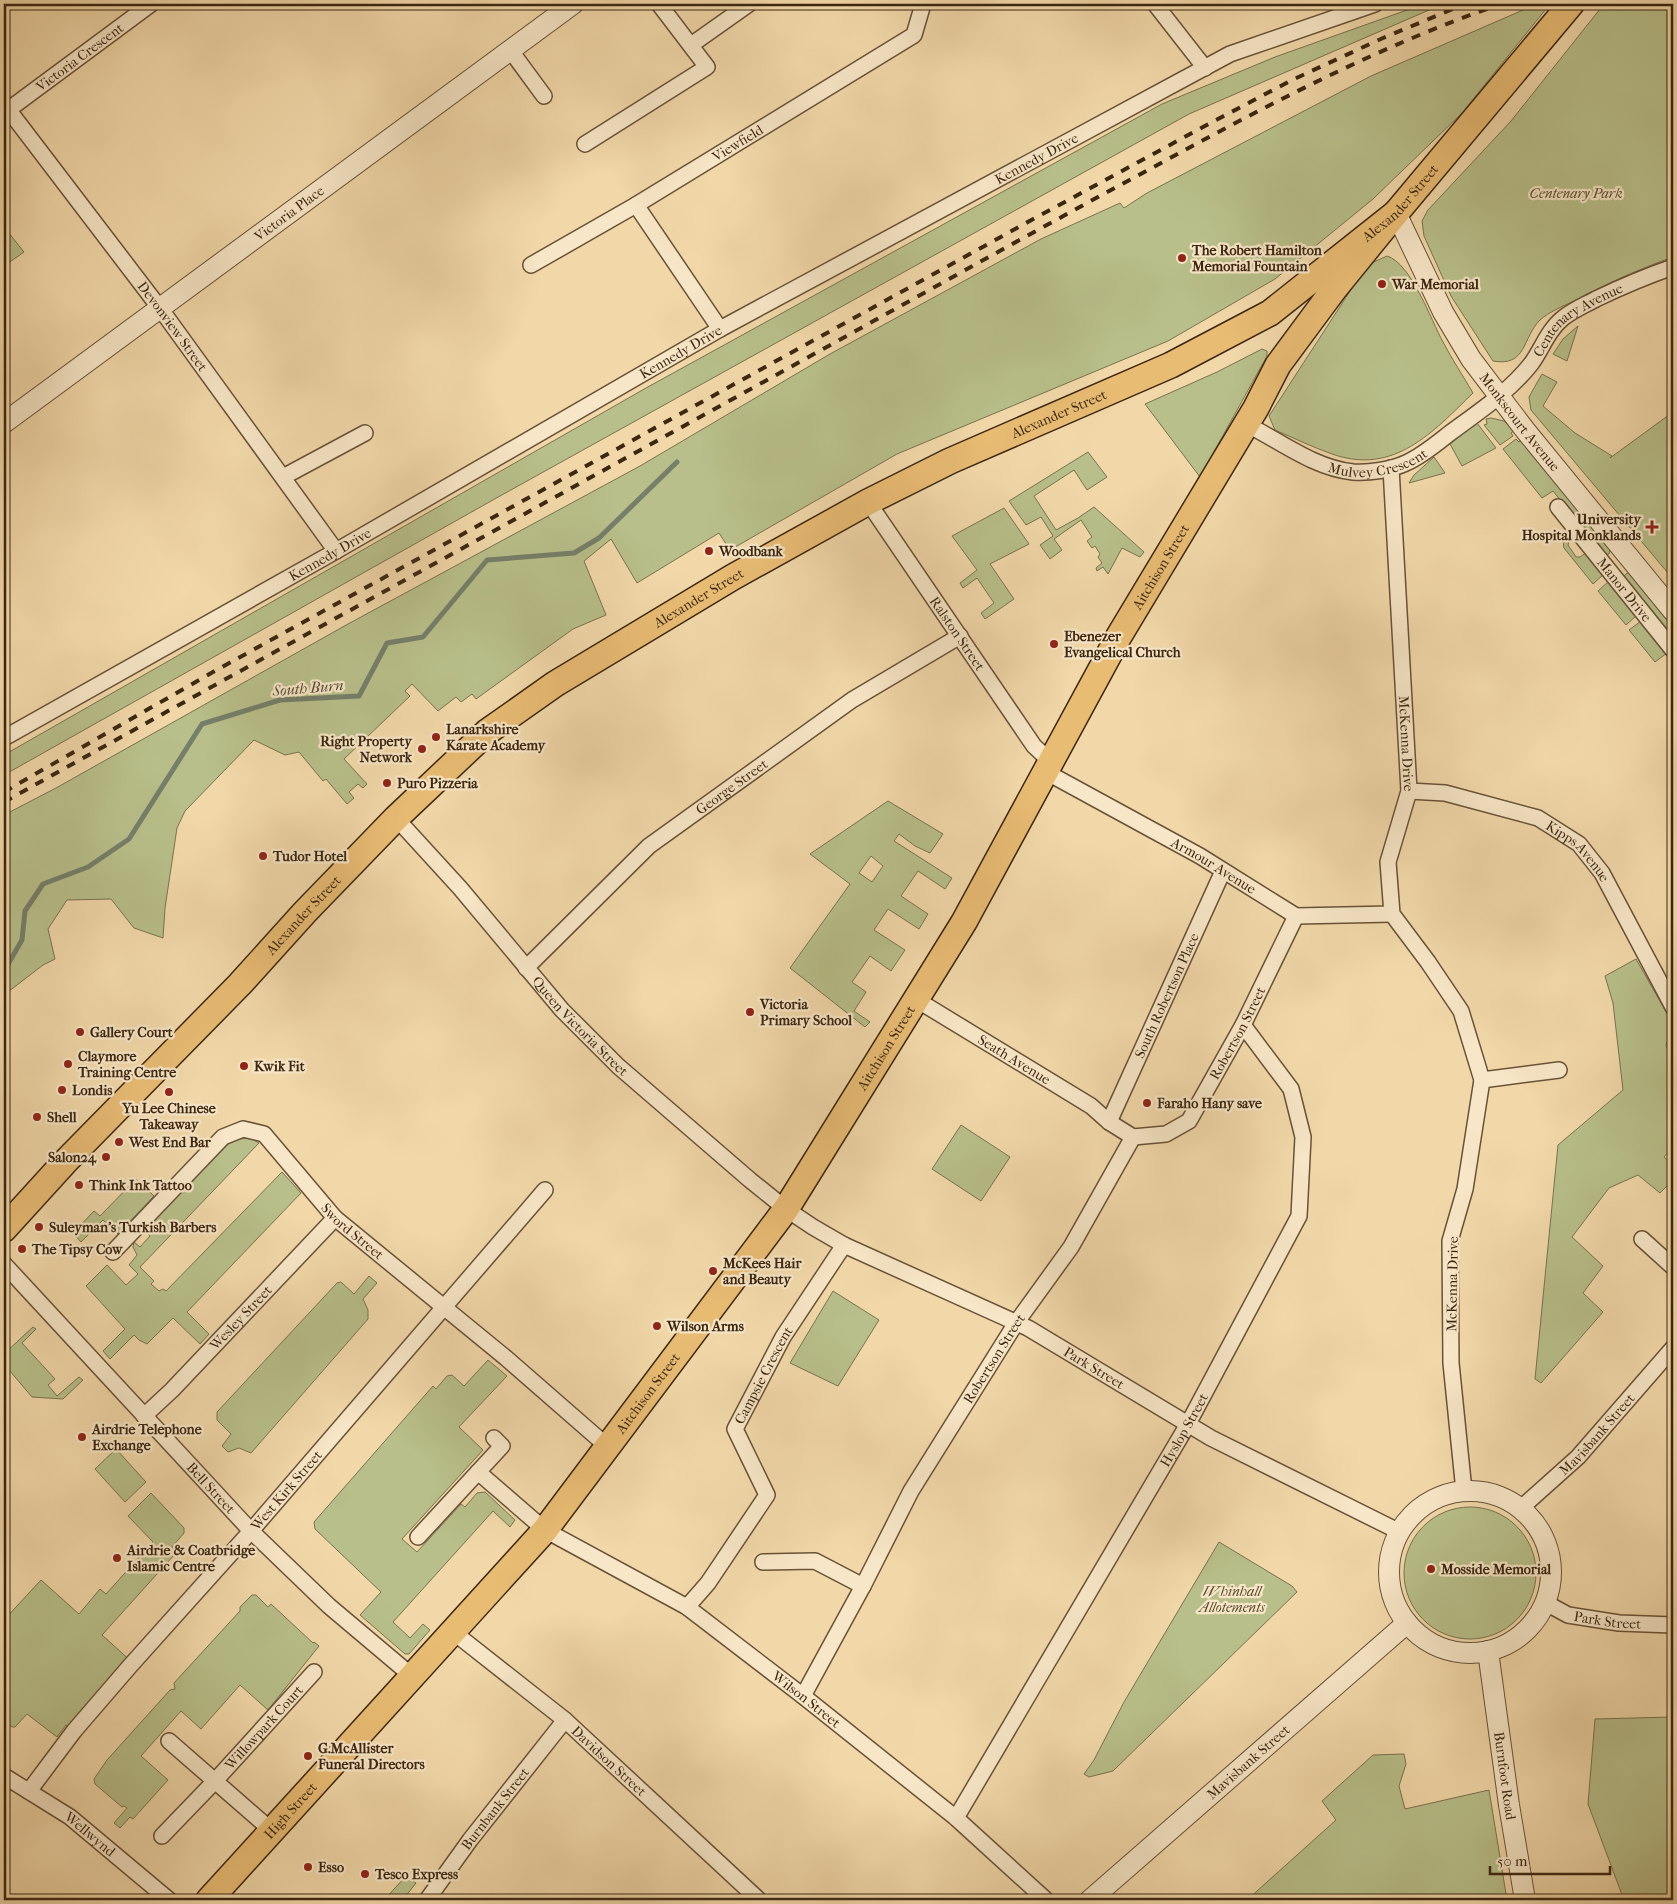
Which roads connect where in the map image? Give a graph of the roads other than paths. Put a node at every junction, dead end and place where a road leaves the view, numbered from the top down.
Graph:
1 (151, 4) edge
2 (573, 4) edge
3 (659, 4) edge
4 (749, 4) edge
5 (923, 4) edge
6 (1155, 4) edge
7 (1376, 4) edge
8 (1571, 4) edge
9 (691, 45) junction
10 (511, 50) junction
11 (1205, 68) junction
12 (544, 96) dead end
13 (6, 107) edge
14 (585, 144) dead end
15 (636, 205) junction
16 (1396, 213) junction
17 (531, 265) dead end
18 (1673, 267) edge
19 (160, 309) junction
20 (1270, 313) junction
21 (720, 329) junction
22 (1278, 365) junction
23 (1498, 395) junction
24 (4, 423) edge
25 (1246, 424) junction
26 (365, 433) dead end
27 (1391, 468) junction
28 (283, 477) junction
29 (868, 502) junction
30 (1558, 507) dead end
31 (336, 551) junction
32 (1624, 553) junction
33 (1605, 566) junction
34 (1673, 611) edge
35 (960, 636) junction
36 (1673, 650) edge
37 (4, 738) edge
38 (1048, 766) junction
39 (1409, 791) junction
40 (396, 818) junction
41 (1223, 871) junction
42 (1392, 914) junction
43 (1296, 916) junction
44 (526, 968) junction
45 (917, 1000) junction
46 (1673, 1007) edge
47 (1243, 1025) junction
48 (1559, 1070) dead end
49 (1482, 1080) junction
50 (1110, 1122) junction
51 (1133, 1137) junction
52 (545, 1190) dead end
53 (786, 1210) junction
54 (335, 1218) junction
55 (9, 1220) edge
56 (1642, 1239) dead end
57 (844, 1245) junction
58 (113, 1252) dead end
59 (4, 1264) edge
60 (1673, 1267) edge
61 (444, 1307) junction
62 (1016, 1324) junction
63 (1671, 1354) edge
64 (144, 1416) junction
65 (1188, 1424) junction
66 (494, 1438) dead end
67 (608, 1447) junction
68 (478, 1472) junction
69 (1464, 1491) junction
70 (1521, 1508) junction
71 (545, 1530) junction
72 (251, 1532) junction
73 (1400, 1532) junction
74 (418, 1537) dead end
75 (763, 1562) dead end
76 (863, 1586) junction
77 (1546, 1603) junction
78 (687, 1607) junction
79 (1407, 1623) junction
80 (1673, 1625) edge
81 (452, 1631) junction
82 (1488, 1651) junction
83 (314, 1672) dead end
84 (412, 1676) junction
85 (803, 1696) junction
86 (565, 1720) junction
87 (169, 1742) dead end
88 (4, 1776) edge
89 (214, 1782) junction
90 (29, 1791) junction
91 (956, 1818) junction
92 (271, 1830) junction
93 (162, 1836) dead end
94 (169, 1900) edge
95 (209, 1900) edge
96 (427, 1900) edge
97 (759, 1900) edge
98 (1046, 1900) edge
99 (1090, 1900) edge
100 (1525, 1900) edge

1 - 13 street, Victoria Crescent
2 - 10 street, Victoria Place
3 - 9 street
4 - 9 street
5 - 15 street, Viewfield
6 - 11 street
7 - 11 street, Kennedy Drive
8 - 16 main road, Alexander Street
9 - 14 street
10 - 12 street
10 - 19 street, Victoria Place
11 - 21 street, Kennedy Drive
13 - 19 street, Devonview Street
15 - 17 street, Viewfield
15 - 21 street
16 - 20 main road, Alexander Street
16 - 22 main road, Aitchison Street
16 - 23 street, Monkscourt Avenue
18 - 23 street, Centenary Avenue
19 - 24 street, Victoria Place
19 - 28 street, Devonview Street
20 - 22 main road, Aitchison Street
20 - 29 main road, Alexander Street
21 - 31 street, Kennedy Drive
22 - 25 main road, Aitchison Street
23 - 27 street, Mulvey Crescent
23 - 32 street, Monkscourt Avenue
25 - 27 street, Mulvey Crescent
25 - 38 main road, Aitchison Street
26 - 28 street
27 - 39 street, McKenna Drive
28 - 31 street, Devonview Street
29 - 35 street, Ralston Street
29 - 40 main road, Alexander Street
30 - 33 street, Manor Drive
31 - 37 street, Kennedy Drive
32 - 33 street
32 - 34 street, Monkscourt Avenue
33 - 36 street, Manor Drive
35 - 38 street, Ralston Street
35 - 44 street, George Street
38 - 41 street, Armour Avenue
38 - 45 main road, Aitchison Street
39 - 42 street, McKenna Drive
39 - 46 street, Kipps Avenue
40 - 44 street, Queen Victoria Street
40 - 55 main road, Alexander Street
41 - 43 street, Armour Avenue
41 - 50 street, South Robertson Place
42 - 43 street
42 - 49 street, McKenna Drive
43 - 47 street, Robertson Street
44 - 53 street, Queen Victoria Street
45 - 50 street, Seath Avenue
45 - 53 main road, Aitchison Street
47 - 51 street, Robertson Street
47 - 65 street, Hyslop Street
48 - 49 street
49 - 69 street, McKenna Drive
50 - 51 street
51 - 62 street, Robertson Street
52 - 61 street, West Kirk Street
53 - 57 street, Park Street
53 - 67 main road, Aitchison Street
54 - 58 street, Sword Street
54 - 61 street, Sword Street
54 - 64 street, Wesley Street
56 - 60 street
57 - 62 street, Park Street
57 - 78 street, Campsie Crescent
59 - 64 street, Bell Street
61 - 67 street, Sword Street
61 - 72 street, West Kirk Street
62 - 65 street, Park Street
62 - 76 street, Robertson Street
63 - 70 street, Mavisbank Street
64 - 72 street, Bell Street
65 - 73 street, Park Street
65 - 91 street, Hyslop Street
66 - 68 street
67 - 71 main road, Aitchison Street
68 - 71 street, Wilson Street
68 - 74 street
69 - 70 street
69 - 73 street
70 - 77 street
71 - 78 street, Wilson Street
71 - 81 main road, Aitchison Street
72 - 84 street, Bell Street
72 - 90 street, West Kirk Street
73 - 79 street
75 - 76 street
76 - 85 street, Robertson Street
77 - 80 street, Park Street
77 - 82 street
78 - 85 street, Wilson Street
79 - 82 street
79 - 99 street, Mavisbank Street
81 - 84 main road, Aitchison Street
81 - 86 street, Davidson Street
82 - 100 street, Burnfoot Road
83 - 89 street, Willowpark Court
84 - 92 main road, High Street
85 - 91 street, Wilson Street
86 - 96 street, Burnbank Street
86 - 97 street, Davidson Street
87 - 89 street, Willowpark Court
88 - 90 street, Wellwynd
89 - 92 street, Willowpark Court
89 - 93 street, Willowpark Court
90 - 94 street, Wellwynd
91 - 98 street, Wilson Street
92 - 95 main road, High Street

